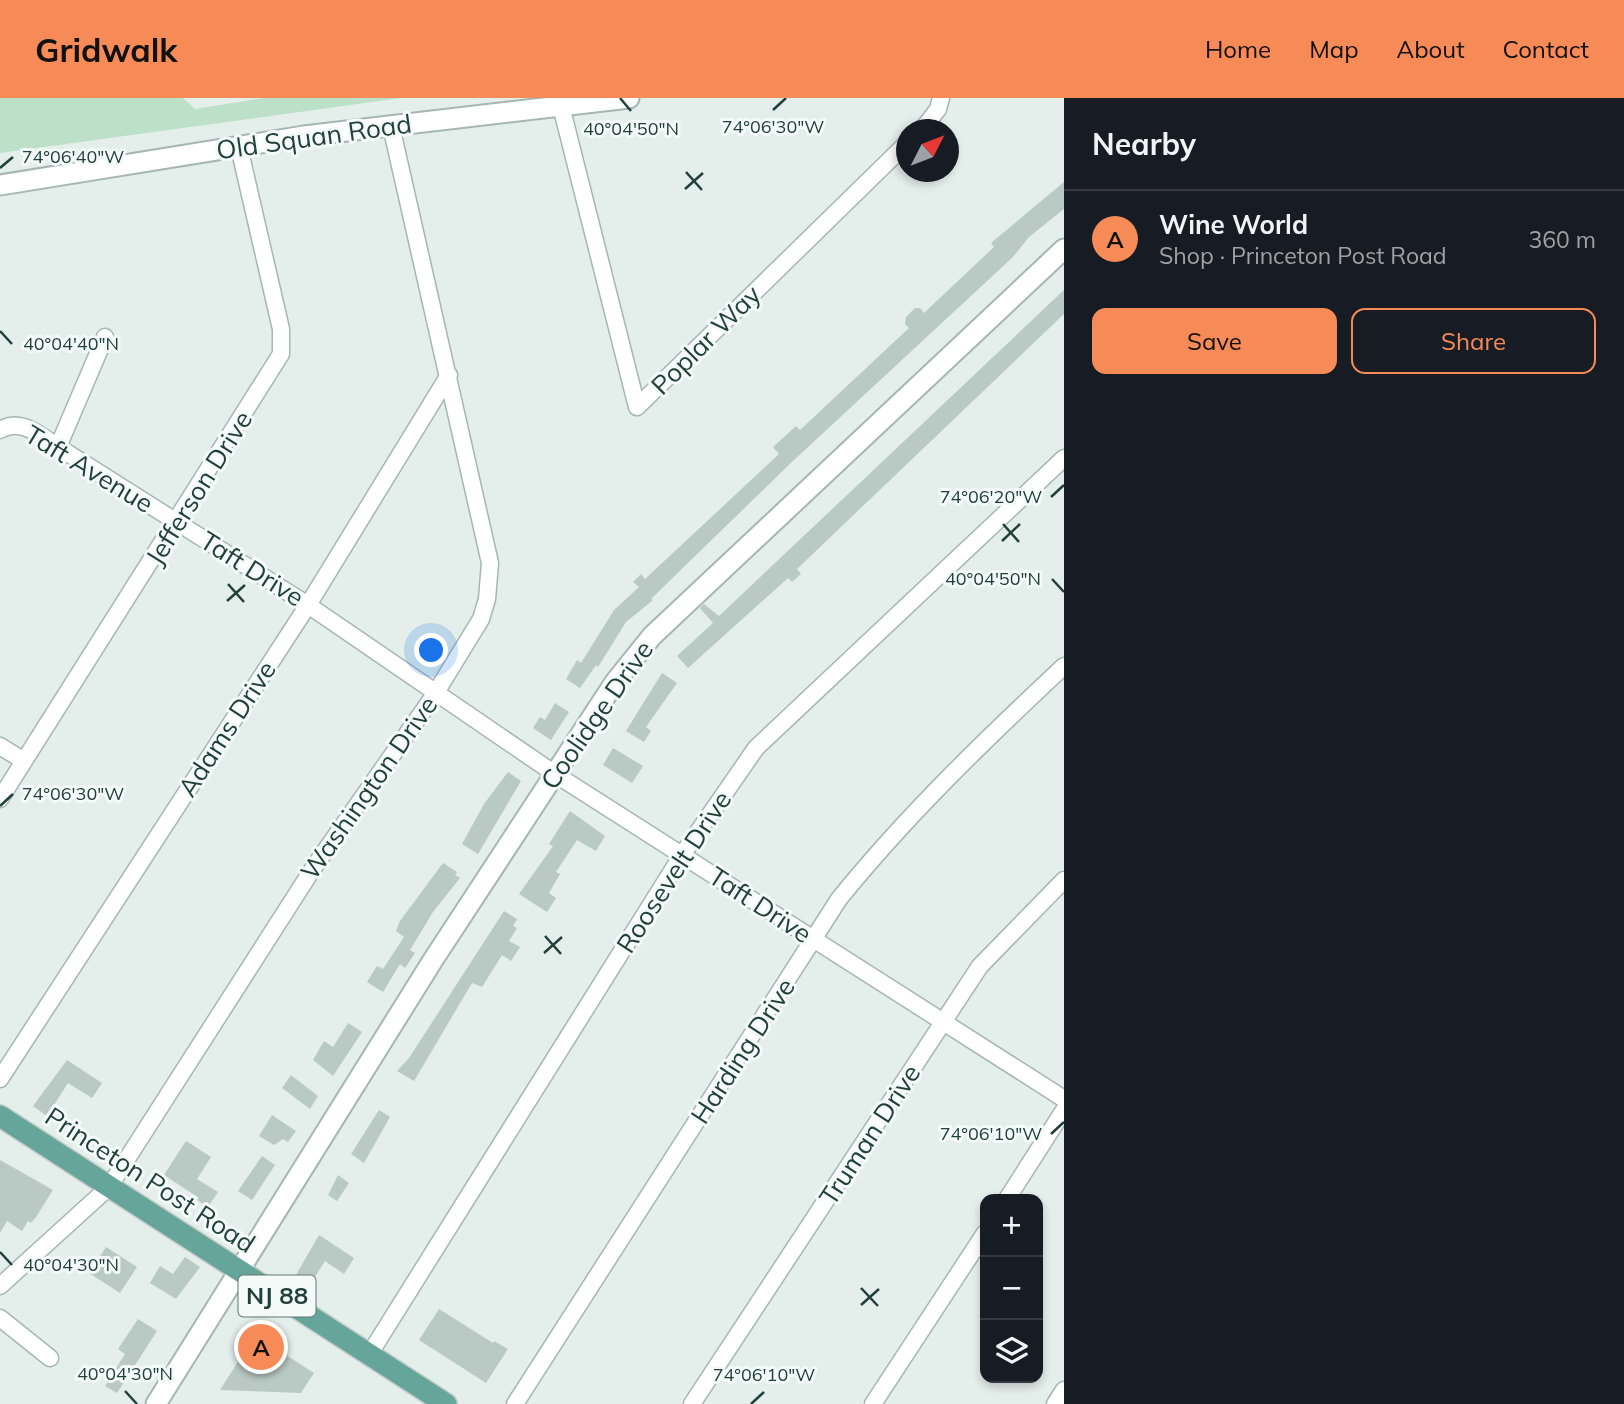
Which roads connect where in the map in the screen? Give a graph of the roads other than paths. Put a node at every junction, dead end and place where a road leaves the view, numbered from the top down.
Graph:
1 (629, 98) edge
2 (941, 98) edge
3 (562, 106) junction
4 (930, 119) edge
5 (391, 126) junction
6 (240, 147) junction
7 (896, 154) edge
8 (2, 184) edge
9 (1064, 249) edge
10 (105, 337) dead end
11 (449, 375) junction
12 (0, 430) edge
13 (58, 447) junction
14 (1064, 458) edge
15 (177, 522) junction
16 (308, 605) junction
17 (1064, 666) edge
18 (435, 694) junction
19 (0, 746) edge
20 (24, 761) junction
21 (555, 774) junction
22 (0, 799) edge
23 (682, 855) junction
24 (1064, 880) edge
25 (815, 940) junction
26 (943, 1022) junction
27 (0, 1079) edge
28 (1064, 1099) edge
29 (1064, 1110) edge
30 (0, 1116) edge
31 (109, 1187) junction
32 (1010, 1194) edge
33 (980, 1241) edge
34 (240, 1271) junction
35 (0, 1286) edge
36 (0, 1318) edge
37 (369, 1355) junction
38 (50, 1358) dead end
39 (1064, 1390) edge
40 (156, 1404) edge
41 (446, 1404) edge
42 (515, 1404) edge
43 (692, 1404) edge
44 (873, 1404) edge
45 (1055, 1404) edge

1 - 3 street, Old Squan Road
2 - 4 street
3 - 5 street, Old Squan Road
3 - 7 street, Poplar Way
5 - 6 street, Old Squan Road
5 - 11 street, Washington Drive
6 - 8 street, Old Squan Road
6 - 15 street, Jefferson Drive
9 - 21 street, Coolidge Drive
10 - 13 street
11 - 16 street, Adams Drive
11 - 18 street, Washington Drive
12 - 13 street, Taft Avenue
13 - 15 street, Taft Avenue
14 - 23 street, Roosevelt Drive
15 - 16 street, Taft Drive
15 - 20 street, Jefferson Drive
16 - 18 street, Taft Drive
16 - 27 street, Adams Drive
17 - 25 street, Harding Drive
18 - 21 street, Taft Drive
18 - 31 street, Washington Drive
19 - 20 street
20 - 22 street, Jefferson Drive
21 - 23 street, Taft Drive
21 - 34 street, Coolidge Drive
23 - 25 street, Taft Drive
23 - 37 street, Roosevelt Drive
24 - 26 street, Truman Drive
25 - 26 street, Taft Drive
25 - 42 street, Harding Drive
26 - 28 street, Taft Drive
26 - 43 street, Truman Drive
29 - 32 street
30 - 31 main road, Princeton Post Road / NJ 88
31 - 34 main road, Princeton Post Road / NJ 88
31 - 35 street, Washington Drive
33 - 44 street
34 - 37 main road, Princeton Post Road / NJ 88
34 - 40 street, Coolidge Drive
36 - 38 street
37 - 41 main road, Princeton Post Road / NJ 88
39 - 45 street

